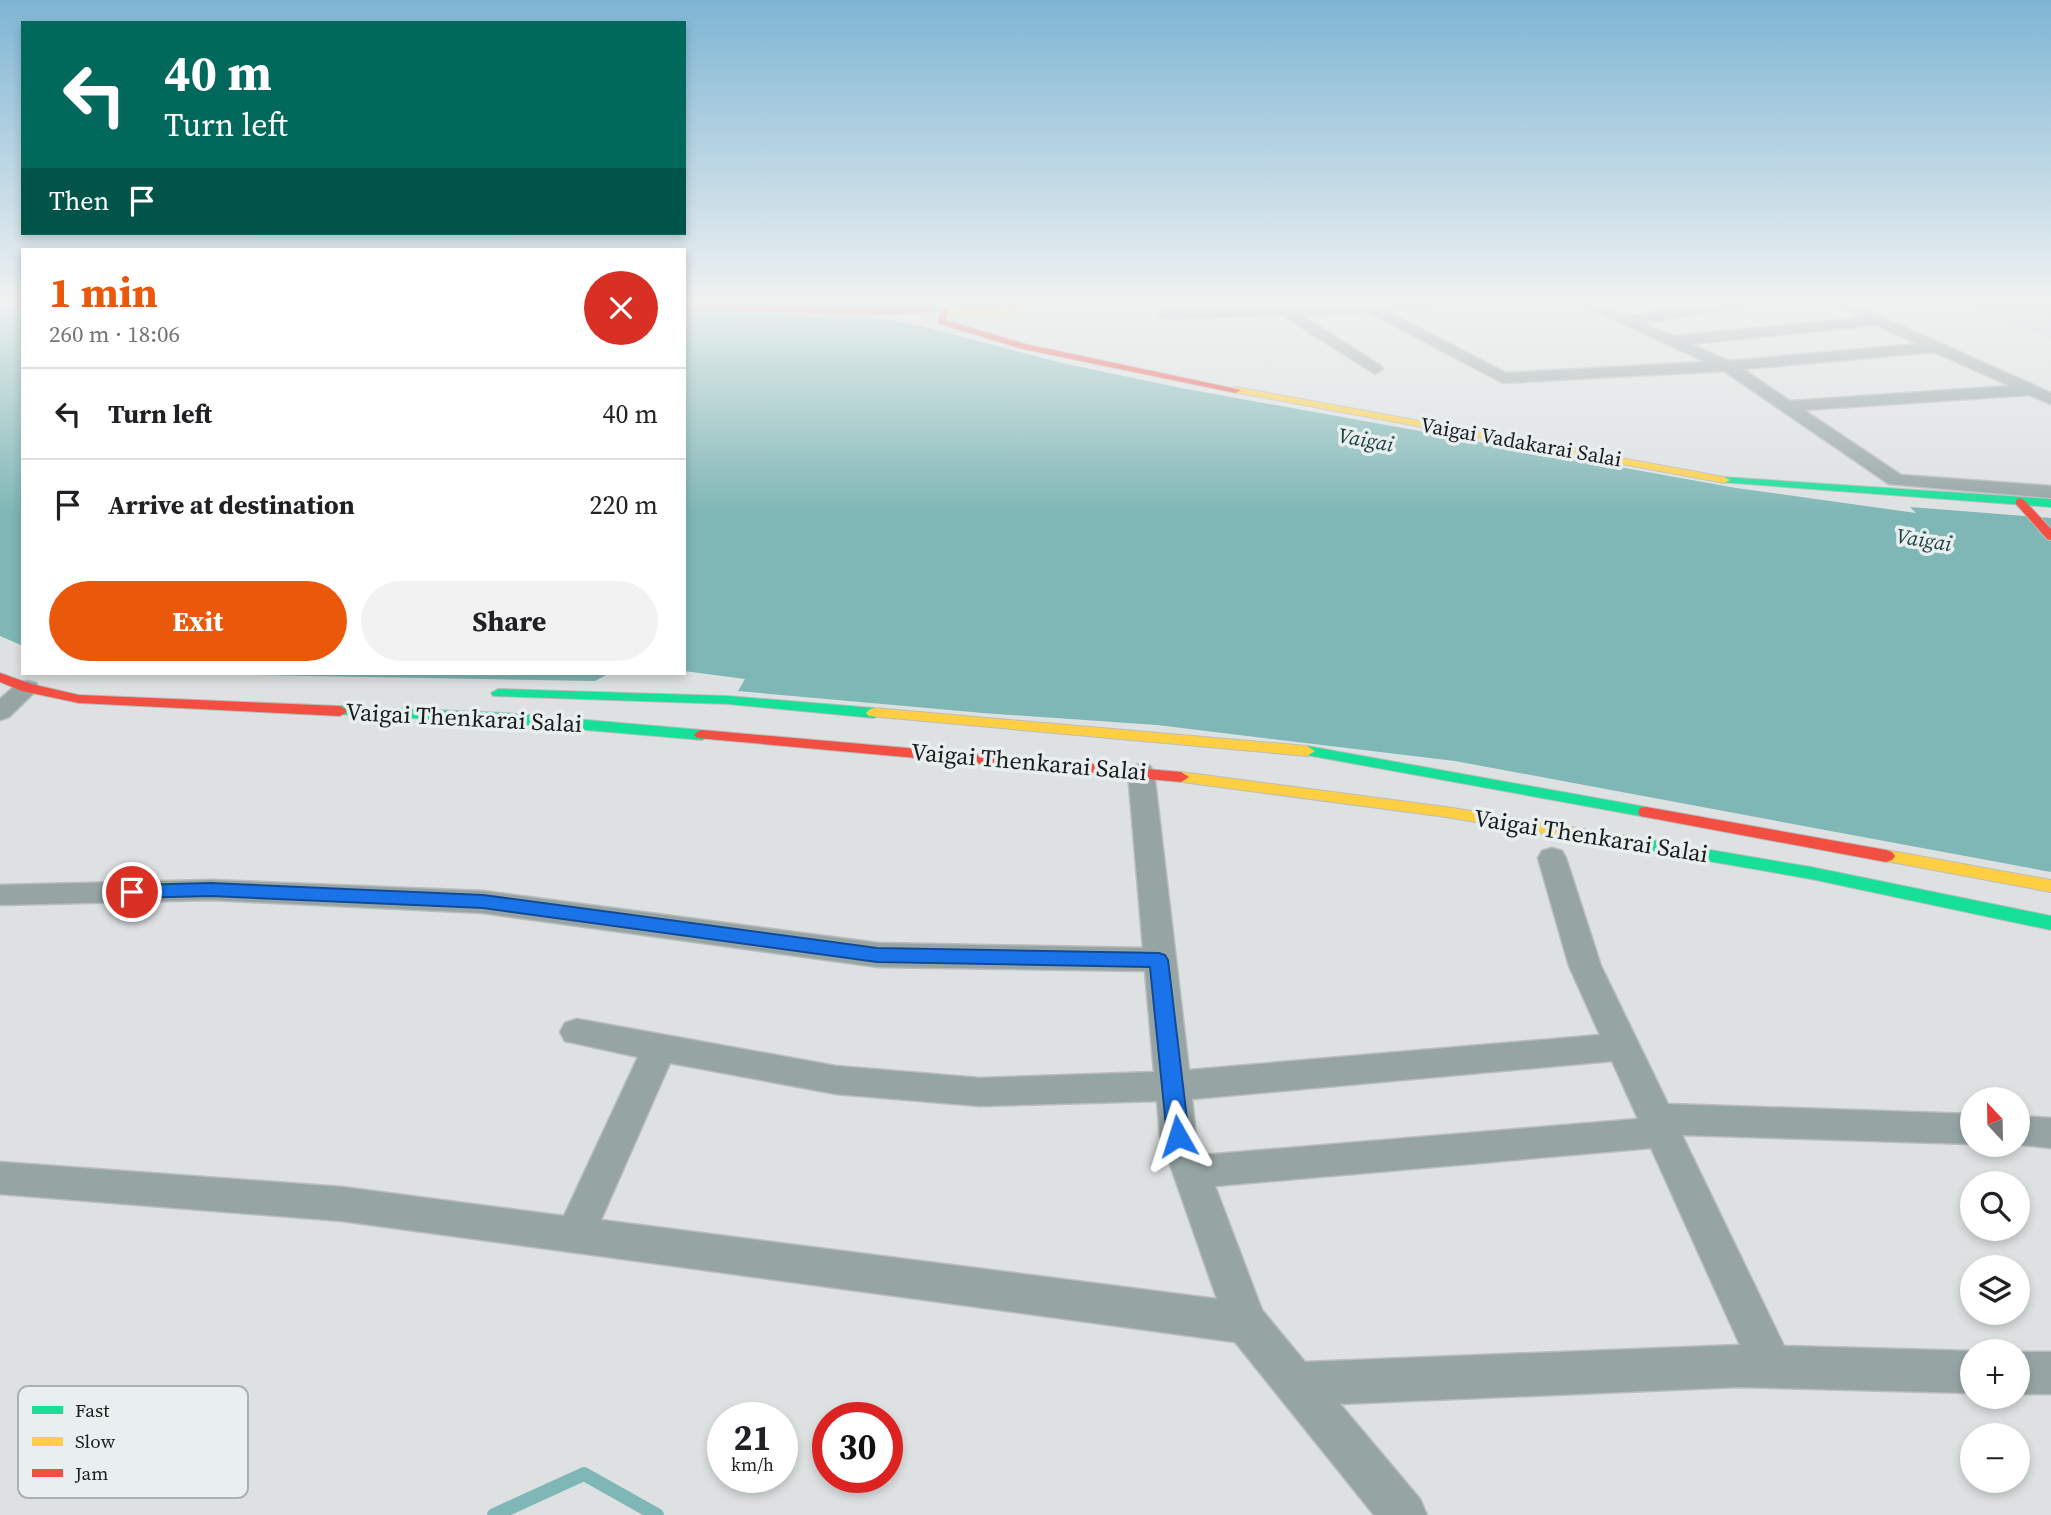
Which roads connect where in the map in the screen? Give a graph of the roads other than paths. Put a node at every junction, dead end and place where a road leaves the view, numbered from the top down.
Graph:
1 (1133, 371) edge
2 (1173, 371) edge
3 (1489, 371) edge
4 (1639, 371) edge
5 (1734, 371) edge
6 (1990, 371) edge
7 (2032, 390) junction
8 (2051, 398) edge
9 (1787, 405) junction
10 (1787, 483) junction
11 (2051, 492) edge
12 (2051, 503) edge
13 (2024, 508) junction
14 (2051, 537) edge
15 (0, 677) edge
16 (27, 688) junction
17 (477, 693) dead end
18 (0, 712) edge
19 (1141, 772) junction
20 (1552, 858) dead end
21 (2051, 886) edge
22 (0, 895) edge
23 (2051, 923) edge
24 (1159, 960) junction
25 (577, 1032) dead end
26 (1623, 1047) junction
27 (659, 1048) junction
28 (1173, 1086) junction
29 (1660, 1125) junction
30 (1960, 1129) edge
31 (2030, 1131) edge
32 (2051, 1133) edge
33 (1191, 1172) junction
34 (0, 1178) edge
35 (575, 1235) junction
36 (1246, 1323) junction
37 (1772, 1367) junction
38 (1960, 1371) edge
39 (2030, 1373) edge
40 (2051, 1373) edge
41 (1294, 1384) junction
42 (1405, 1515) edge

1 - 10 main road, Vaigai Vadakarai Salai
2 - 10 main road, Vaigai Vadakarai Salai
3 - 4 street
5 - 9 street
6 - 7 street
7 - 8 street
7 - 9 street
9 - 11 street
10 - 13 main road, Vaigai Vadakarai Salai
12 - 13 main road, Vaigai Vadakarai Salai
13 - 14 main road
15 - 16 main road, Vaigai Thenkarai Salai
16 - 18 street
16 - 19 main road, Vaigai Thenkarai Salai
17 - 21 main road, Vaigai Thenkarai Salai
19 - 23 main road, Vaigai Thenkarai Salai
19 - 24 street
20 - 26 street
22 - 24 street
24 - 28 street
25 - 27 street
26 - 28 street
26 - 29 street
27 - 28 street
27 - 35 street
28 - 33 street
29 - 30 street
29 - 33 street
29 - 37 street
31 - 32 street
33 - 36 street
34 - 35 street
35 - 36 street
36 - 41 street
37 - 38 street
37 - 41 street
39 - 40 street
41 - 42 street

